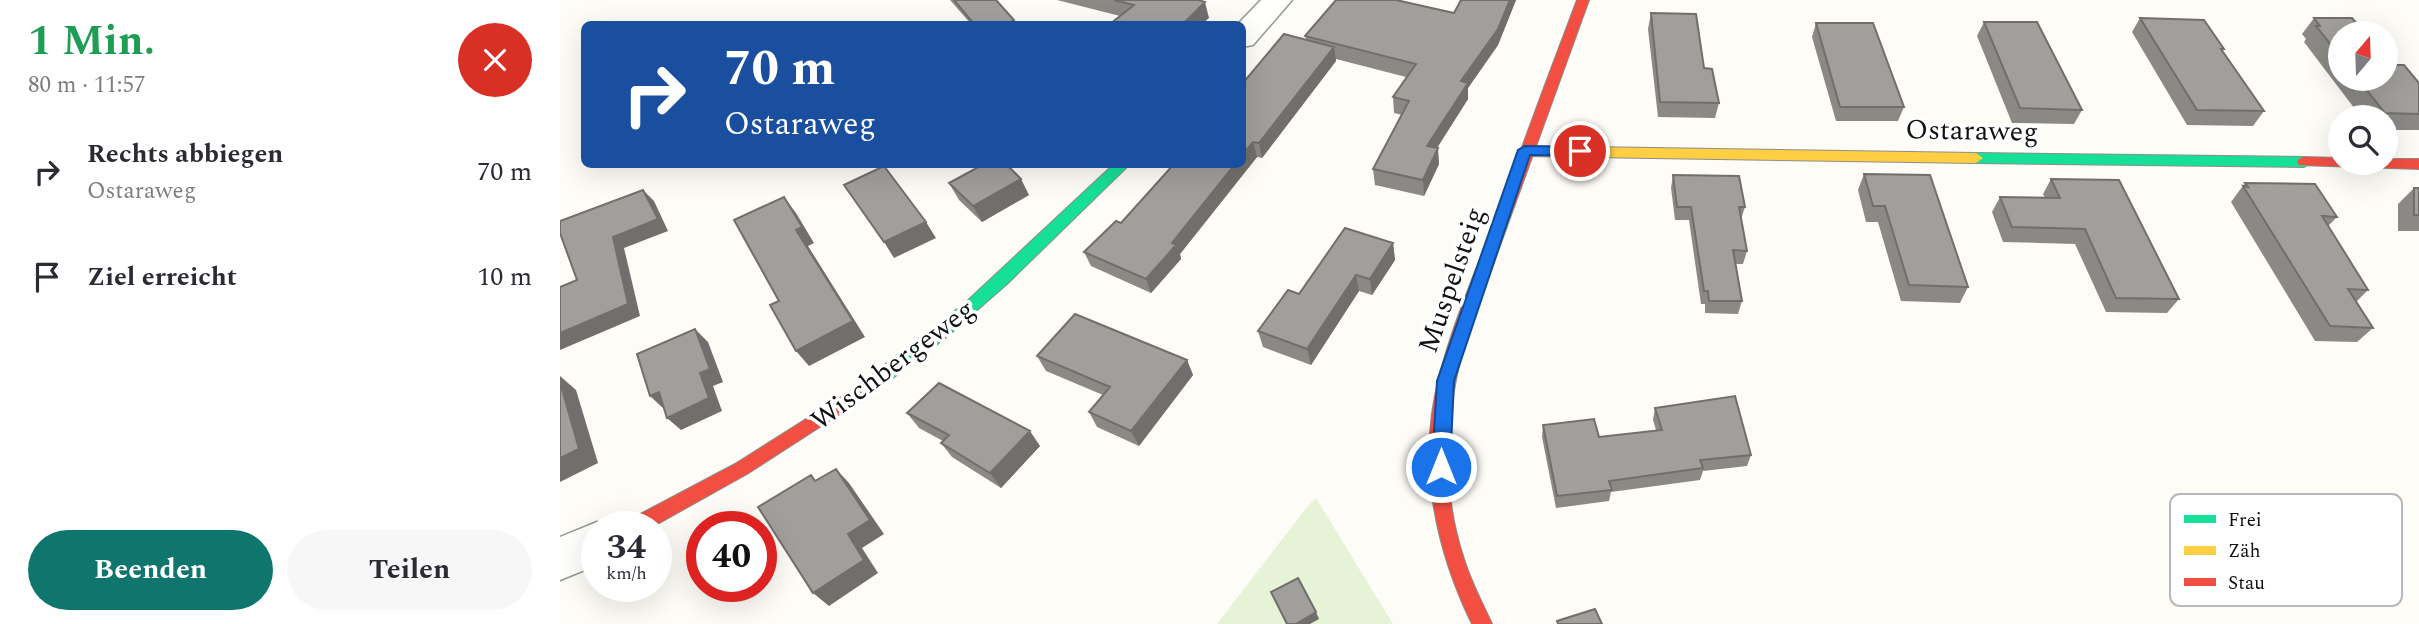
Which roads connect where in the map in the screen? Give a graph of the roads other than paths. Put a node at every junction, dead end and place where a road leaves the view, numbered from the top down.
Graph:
1 (1277, 0) edge
2 (1583, 0) edge
3 (1246, 34) edge
4 (1525, 150) junction
5 (2419, 164) edge
6 (1120, 168) edge
7 (663, 511) edge
8 (581, 550) edge
9 (560, 559) edge
10 (1482, 624) edge

1 - 3 street
2 - 4 street, Muspelsteig
4 - 5 street, Ostaraweg
4 - 10 street, Muspelsteig
6 - 7 street, Wischbergeweg
8 - 9 street

